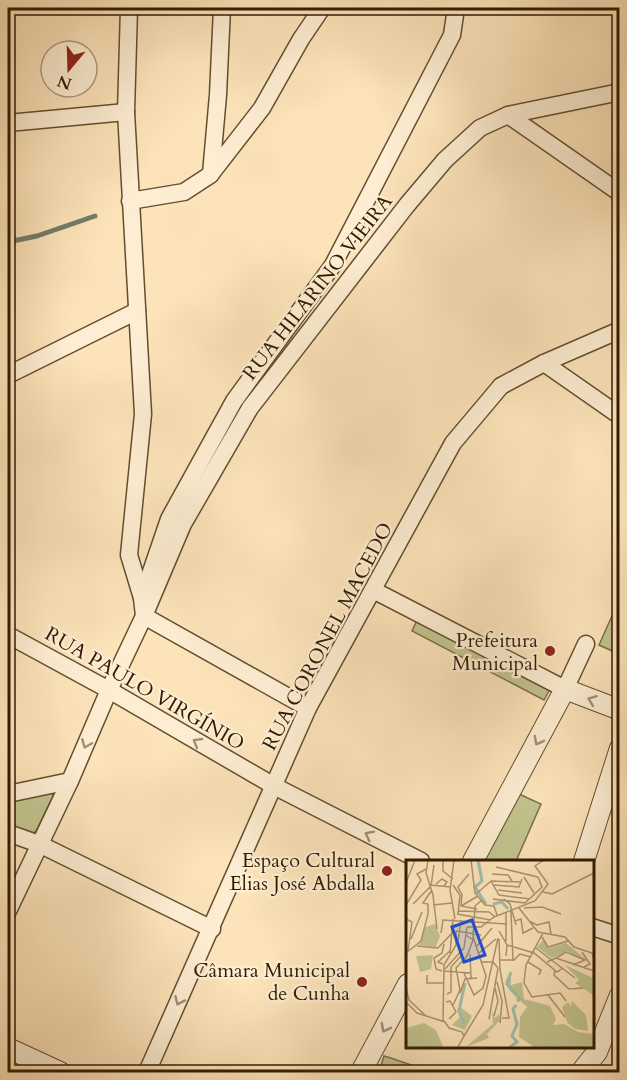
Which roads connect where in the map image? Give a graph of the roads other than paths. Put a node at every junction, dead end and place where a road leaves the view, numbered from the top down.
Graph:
1 (129, 8) edge
2 (222, 8) edge
3 (322, 8) edge
4 (456, 8) edge
5 (620, 92) edge
6 (126, 112) junction
7 (508, 115) junction
8 (8, 123) edge
9 (210, 175) junction
10 (620, 193) edge
11 (130, 201) junction
12 (137, 311) junction
13 (620, 330) edge
14 (544, 363) junction
15 (8, 375) edge
16 (620, 416) edge
17 (373, 590) junction
18 (142, 598) junction
19 (144, 616) junction
20 (8, 635) edge
21 (586, 644) dead end
22 (566, 689) junction
23 (109, 690) junction
24 (308, 708) junction
25 (620, 710) edge
26 (620, 748) edge
27 (70, 781) junction
28 (274, 786) junction
29 (8, 794) edge
30 (8, 833) edge
31 (39, 844) junction
32 (419, 860) edge
33 (474, 860) edge
34 (584, 860) edge
35 (8, 911) edge
36 (212, 929) junction
37 (406, 988) edge
38 (620, 995) edge
39 (8, 1048) edge
40 (60, 1072) edge
41 (147, 1072) edge
42 (361, 1072) edge
43 (581, 1072) edge

1 - 6 street
2 - 9 street
3 - 9 street
4 - 18 street, RUA HILARINO VIEIRA
5 - 7 street, RUA HILARINO VIEIRA
6 - 8 street
6 - 11 street
7 - 10 street
7 - 19 street, RUA HILARINO VIEIRA
9 - 11 street
11 - 12 street
12 - 15 street
12 - 18 street
13 - 14 street, RUA CORONEL MACEDO
14 - 16 street
14 - 17 street, RUA CORONEL MACEDO
17 - 22 street
17 - 24 street, RUA CORONEL MACEDO
18 - 19 street, RUA HILARINO VIEIRA
19 - 23 street, RUA HILARINO VIEIRA
19 - 24 street
20 - 23 street, RUA PAULO VIRGÍNIO
21 - 22 street
25 -> 22 street
22 -> 33 street
23 -> 27 street, RUA HILARINO VIEIRA
28 -> 23 street, RUA PAULO VIRGÍNIO
24 - 28 street, RUA CORONEL MACEDO
26 - 34 street
27 - 29 street
27 - 31 street, RUA HILARINO VIEIRA
32 -> 28 street, RUA PAULO VIRGÍNIO
28 - 36 street, RUA CORONEL MACEDO
30 - 31 street
31 - 35 street, RUA HILARINO VIEIRA
31 - 36 street
36 -> 41 street, RUA CORONEL MACEDO
37 -> 42 street
38 - 43 street
39 - 40 street

